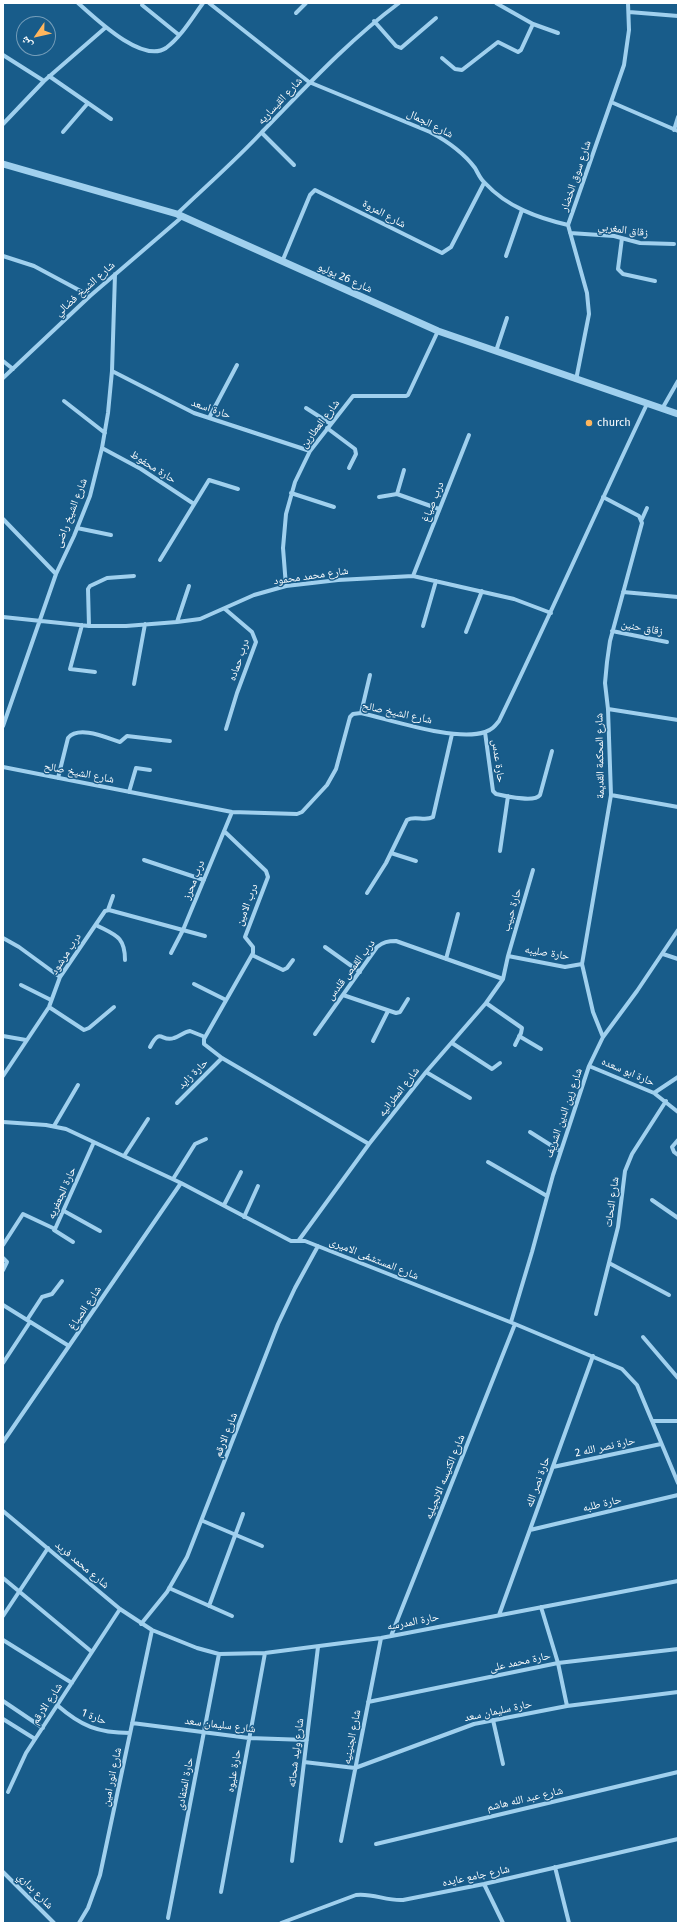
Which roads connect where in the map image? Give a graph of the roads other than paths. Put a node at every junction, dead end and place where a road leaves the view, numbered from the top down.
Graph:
1 (78, 3) edge
2 (203, 3) edge
3 (209, 3) edge
4 (306, 3) edge
5 (399, 3) edge
6 (496, 3) edge
7 (628, 3) edge
8 (142, 5) dead end
9 (629, 12) junction
10 (296, 13) dead end
11 (678, 16) edge
12 (436, 18) dead end
13 (374, 21) junction
14 (534, 24) junction
15 (105, 28) junction
16 (558, 34) dead end
17 (179, 35) junction
18 (3, 55) edge
19 (442, 58) dead end
20 (50, 76) junction
21 (44, 81) junction
22 (309, 82) junction
23 (611, 102) junction
24 (88, 103) junction
25 (678, 117) edge
26 (111, 119) dead end
27 (3, 124) edge
28 (676, 130) edge
29 (63, 132) dead end
30 (262, 133) junction
31 (3, 164) edge
32 (294, 165) dead end
33 (484, 183) junction
34 (522, 210) junction
35 (179, 216) junction
36 (568, 225) junction
37 (570, 233) junction
38 (622, 238) junction
39 (674, 244) dead end
40 (3, 256) edge
41 (506, 256) dead end
42 (282, 262) junction
43 (115, 274) junction
44 (655, 281) dead end
45 (90, 296) junction
46 (507, 318) dead end
47 (438, 331) junction
48 (496, 352) junction
49 (3, 361) edge
50 (237, 366) dead end
51 (12, 369) junction
52 (112, 371) junction
53 (3, 378) edge
54 (576, 380) junction
55 (678, 381) edge
56 (64, 401) dead end
57 (647, 404) junction
58 (306, 408) dead end
59 (662, 409) junction
60 (678, 414) edge
61 (210, 418) junction
62 (331, 424) junction
63 (327, 428) junction
64 (105, 432) junction
65 (469, 434) dead end
66 (102, 448) junction
67 (310, 451) junction
68 (349, 468) dead end
69 (404, 470) dead end
70 (238, 488) dead end
71 (291, 493) junction
72 (397, 494) junction
73 (379, 496) dead end
74 (603, 496) junction
75 (194, 504) junction
76 (334, 507) dead end
77 (647, 508) dead end
78 (439, 509) junction
79 (3, 519) edge
80 (642, 519) junction
81 (78, 528) junction
82 (111, 535) dead end
83 (160, 560) dead end
84 (56, 574) junction
85 (134, 576) dead end
86 (413, 576) junction
87 (436, 581) junction
88 (189, 586) dead end
89 (286, 586) junction
90 (482, 592) junction
91 (623, 592) junction
92 (678, 596) edge
93 (225, 609) junction
94 (551, 613) junction
95 (3, 617) edge
96 (40, 620) junction
97 (177, 622) junction
98 (145, 624) junction
99 (82, 625) junction
100 (89, 626) junction
101 (423, 626) dead end
102 (466, 632) dead end
103 (612, 632) junction
104 (667, 642) dead end
105 (95, 672) dead end
106 (370, 676) dead end
107 (134, 684) dead end
108 (608, 709) junction
109 (361, 713) junction
110 (678, 720) edge
111 (3, 726) edge
112 (226, 729) dead end
113 (486, 732) junction
114 (452, 734) junction
115 (170, 741) dead end
116 (552, 751) dead end
117 (3, 767) edge
118 (150, 770) dead end
119 (58, 778) junction
120 (129, 792) junction
121 (611, 795) junction
122 (508, 796) junction
123 (678, 807) edge
124 (232, 812) junction
125 (224, 831) junction
126 (500, 851) dead end
127 (391, 854) junction
128 (144, 860) dead end
129 (416, 861) dead end
130 (533, 870) dead end
131 (204, 880) junction
132 (367, 893) dead end
133 (114, 896) dead end
134 (108, 910) junction
135 (458, 914) dead end
136 (96, 925) junction
137 (183, 930) junction
138 (678, 930) edge
139 (205, 936) dead end
140 (3, 938) edge
141 (326, 948) dead end
142 (171, 953) dead end
143 (663, 954) junction
144 (252, 955) junction
145 (508, 956) junction
146 (446, 959) junction
147 (678, 959) edge
148 (125, 960) dead end
149 (293, 960) dead end
150 (582, 964) junction
151 (360, 972) junction
152 (60, 977) junction
153 (503, 979) junction
154 (21, 984) dead end
155 (194, 984) dead end
156 (343, 995) junction
157 (408, 999) dead end
158 (51, 1000) junction
159 (226, 1000) junction
160 (486, 1003) junction
161 (49, 1007) junction
162 (114, 1007) dead end
163 (388, 1011) junction
164 (315, 1034) dead end
165 (3, 1036) edge
166 (519, 1036) junction
167 (205, 1037) junction
168 (603, 1037) junction
169 (26, 1040) junction
170 (373, 1041) dead end
171 (452, 1043) junction
172 (150, 1046) dead end
173 (515, 1046) dead end
174 (541, 1049) dead end
175 (222, 1058) junction
176 (500, 1063) dead end
177 (589, 1066) junction
178 (426, 1072) junction
179 (3, 1076) edge
180 (678, 1077) edge
181 (78, 1085) dead end
182 (654, 1093) junction
183 (470, 1098) dead end
184 (666, 1101) junction
185 (177, 1103) dead end
186 (678, 1112) edge
187 (148, 1119) dead end
188 (3, 1122) edge
189 (54, 1126) junction
190 (530, 1132) dead end
191 (206, 1139) dead end
192 (678, 1140) edge
193 (94, 1142) junction
194 (369, 1144) junction
195 (560, 1151) junction
196 (678, 1155) edge
197 (124, 1156) junction
198 (488, 1162) dead end
199 (241, 1172) dead end
200 (173, 1179) junction
201 (181, 1183) junction
202 (258, 1186) dead end
203 (547, 1196) junction
204 (652, 1200) dead end
205 (224, 1206) junction
206 (64, 1211) junction
207 (244, 1216) junction
208 (678, 1218) edge
209 (54, 1230) junction
210 (100, 1231) dead end
211 (300, 1240) junction
212 (73, 1242) dead end
213 (3, 1245) edge
214 (318, 1246) junction
215 (3, 1258) edge
216 (609, 1264) junction
217 (3, 1270) edge
218 (62, 1281) dead end
219 (669, 1295) dead end
220 (3, 1305) edge
221 (596, 1314) dead end
222 (28, 1321) junction
223 (513, 1323) junction
224 (643, 1337) dead end
225 (69, 1346) junction
226 (593, 1356) junction
227 (3, 1363) edge
228 (678, 1378) edge
229 (652, 1421) junction
230 (678, 1421) edge
231 (3, 1442) edge
232 (661, 1444) junction
233 (553, 1467) junction
234 (678, 1483) edge
235 (678, 1495) edge
236 (3, 1511) edge
237 (243, 1514) dead end
238 (203, 1521) junction
239 (530, 1530) junction
240 (236, 1535) junction
241 (262, 1546) dead end
242 (48, 1548) junction
243 (3, 1578) edge
244 (678, 1581) edge
245 (169, 1588) junction
246 (20, 1591) junction
247 (209, 1606) junction
248 (541, 1607) junction
249 (120, 1609) junction
250 (499, 1615) junction
251 (3, 1616) edge
252 (232, 1616) dead end
253 (141, 1624) junction
254 (152, 1630) junction
255 (391, 1636) junction
256 (381, 1638) junction
257 (3, 1640) edge
258 (318, 1647) junction
259 (678, 1649) edge
260 (92, 1652) junction
261 (219, 1654) junction
262 (265, 1654) junction
263 (558, 1663) junction
264 (72, 1683) junction
265 (678, 1692) edge
266 (3, 1701) edge
267 (368, 1702) junction
268 (57, 1705) junction
269 (567, 1706) junction
270 (3, 1719) edge
271 (493, 1720) junction
272 (132, 1723) junction
273 (43, 1728) junction
274 (204, 1732) junction
275 (130, 1733) junction
276 (249, 1738) junction
277 (35, 1739) junction
278 (307, 1740) junction
279 (304, 1762) junction
280 (503, 1764) dead end
281 (355, 1768) junction
282 (678, 1772) edge
283 (8, 1792) dead end
284 (678, 1839) edge
285 (341, 1841) dead end
286 (376, 1844) dead end
287 (292, 1861) dead end
288 (555, 1867) junction
289 (4, 1876) edge
290 (484, 1884) junction
291 (221, 1892) dead end
292 (168, 1918) dead end
293 (54, 1923) edge
294 (79, 1923) edge
295 (281, 1923) edge
296 (503, 1923) edge
297 (569, 1923) edge

1 - 15 street
2 - 17 street
3 - 22 street, شارع الجمال
4 - 10 street
5 - 13 street, شارع القيساريه
6 - 14 street
7 - 9 street, شارع سوق الخضار
8 - 17 street
9 - 11 street
9 - 23 street, شارع سوق الخضار
12 - 13 street
13 - 22 street, شارع القيساريه
14 - 16 street
14 - 19 street
15 - 17 street
15 - 20 street
18 - 21 street
20 - 21 street
20 - 24 street
21 - 27 street
22 - 30 street, شارع القيساريه
22 - 33 street, شارع الجمال
23 - 28 street
23 - 36 street, شارع سوق الخضار
24 - 26 street
24 - 29 street
25 - 28 street
30 - 32 street
30 - 35 street, شارع القيساريه
31 - 35 street, شارع 26 يوليو
33 - 34 street, شارع الجمال
33 - 42 street, شارع المروة
34 - 36 street, شارع الجمال
34 - 41 street
35 - 42 street, شارع 26 يوليو
35 - 43 street, شارع الشيخ فضالي
36 - 37 street, شارع سوق الخضار
37 - 38 street, زقاق المغربي
37 - 54 street, شارع سوق الخضار
38 - 39 street, زقاق المغربي
38 - 44 street
40 - 45 street
42 - 47 street, شارع 26 يوليو
43 - 45 street, شارع الشيخ فضالي
43 - 52 street, شارع الشيخ راضى
45 - 51 street, شارع الشيخ فضالي
46 - 48 street
47 - 48 street, شارع 26 يوليو
47 - 62 street, شارع العطارين
48 - 54 street, شارع 26 يوليو
49 - 51 street
50 - 61 street
51 - 53 street, شارع الشيخ فضالي
52 - 61 street, حارة اسعد
52 - 64 street, شارع الشيخ راضى
54 - 57 street, شارع 26 يوليو
55 - 59 street
56 - 64 street
57 - 59 street, شارع 26 يوليو
57 - 74 street
58 - 62 street
59 - 60 street, شارع 26 يوليو
61 - 67 street, حارة اسعد
62 - 63 street, شارع العطارين
63 - 67 street, شارع العطارين
63 - 68 street
64 - 66 street, شارع الشيخ راضى
65 - 78 street, درب صياغ
66 - 75 street, حارة محفوظ
66 - 81 street, شارع الشيخ راضى
67 - 71 street, شارع العطارين
69 - 72 street
70 - 75 street
71 - 76 street
71 - 89 street, شارع العطارين
72 - 73 street
72 - 78 street
74 - 80 street
74 - 94 street
75 - 83 street
77 - 80 street, شارع المحكمة القديمة
78 - 86 street, درب صياغ
79 - 84 street
80 - 91 street, شارع المحكمة القديمة
81 - 82 street
81 - 84 street, شارع الشيخ راضى
84 - 96 street, شارع الشيخ راضى
85 - 100 street
86 - 87 street, شارع محمد محمود
86 - 89 street, شارع محمد محمود
87 - 90 street, شارع محمد محمود
87 - 101 street
88 - 97 street
89 - 93 street, شارع محمد محمود
90 - 94 street, شارع محمد محمود
90 - 102 street
91 - 92 street
91 - 103 street, شارع المحكمة القديمة
93 - 97 street, شارع محمد محمود
93 - 112 street, درب حماده
94 - 113 street
95 - 96 street, شارع محمد محمود
96 - 99 street, شارع محمد محمود
96 - 111 street, شارع الشيخ راضى
97 - 98 street, شارع محمد محمود
98 - 100 street, شارع محمد محمود
98 - 107 street
99 - 100 street, شارع محمد محمود
99 - 105 street
103 - 104 street, زقاق حنين
103 - 108 street, شارع المحكمة القديمة
106 - 109 street
108 - 110 street
108 - 121 street, شارع المحكمة القديمة
109 - 114 street, شارع الشيخ صالح
109 - 124 street, شارع الشيخ صالح
113 - 114 street, شارع الشيخ صالح
113 - 122 street, حارة عدس
114 - 127 street
115 - 119 street
116 - 122 street, حارة عدس
117 - 119 street, شارع الشيخ صالح
118 - 120 street
119 - 120 street, شارع الشيخ صالح
120 - 124 street, شارع الشيخ صالح
121 - 123 street
121 - 150 street, شارع المحكمة القديمة
122 - 126 street
124 - 125 street, درب محرز
125 - 131 street, درب محرز
125 - 144 street, درب الامين
127 - 129 street
127 - 132 street
128 - 131 street
130 - 145 street, حارة حبيب
131 - 137 street, درب محرز
133 - 134 street, درب مرشود
134 - 136 street, درب مرشود
134 - 137 street
135 - 146 street
136 - 148 street
136 - 152 street, درب مرشود
137 - 139 street
137 - 142 street, درب محرز
138 - 143 street, شارع زين الدين الشريف
140 - 152 street
141 - 151 street
143 - 147 street
143 - 168 street, شارع زين الدين الشريف
144 - 149 street
144 - 159 street
145 - 150 street, حارة صليبه
145 - 153 street, شارع المطرانيه
146 - 151 street, درب القمص قلدس
146 - 153 street, درب القمص قلدس
150 - 168 street, شارع المحكمة القديمة
151 - 156 street, درب القمص قلدس
152 - 158 street, درب مرشود
153 - 160 street, شارع المطرانيه
154 - 158 street
155 - 159 street
156 - 163 street
156 - 164 street, درب القمص قلدس
157 - 163 street
158 - 161 street, درب مرشود
159 - 167 street
160 - 166 street
160 - 171 street, شارع المطرانيه
161 - 162 street
161 - 169 street, درب مرشود
163 - 170 street
165 - 169 street
166 - 173 street
166 - 174 street
167 - 172 street
167 - 175 street
168 - 177 street, شارع زين الدين الشريف
169 - 179 street, درب مرشود
171 - 176 street
171 - 178 street, شارع المطرانيه
175 - 185 street, حارة زايد
175 - 194 street
177 - 182 street, حارة ابو سعده
177 - 195 street, شارع زين الدين الشريف
178 - 183 street
178 - 194 street, شارع المطرانيه
180 - 182 street
181 - 189 street
182 - 184 street, حارة ابو سعده
184 - 186 street, حارة ابو سعده
184 - 216 street, شارع النحات
187 - 197 street
188 - 189 street, شارع المستشفى الاميرى
189 - 193 street, شارع المستشفى الاميرى
190 - 195 street
191 - 200 street
192 - 196 street
193 - 197 street, شارع المستشفى الاميرى
193 - 206 street, حارة الجعفريه
194 - 211 street, شارع المطرانيه
195 - 203 street, شارع زين الدين الشريف
197 - 200 street, شارع المستشفى الاميرى
198 - 203 street
199 - 205 street
200 - 201 street, شارع المستشفى الاميرى
201 - 205 street, شارع المستشفى الاميرى
201 - 225 street, شارع الصباغ
202 - 207 street
203 - 223 street, شارع زين الدين الشريف
204 - 208 street
205 - 207 street, شارع المستشفى الاميرى
206 - 209 street, حارة الجعفريه
206 - 210 street
207 - 211 street, شارع المستشفى الاميرى
209 - 212 street
209 - 213 street, حارة الجعفريه
211 - 214 street, شارع المستشفى الاميرى
214 - 223 street, شارع المستشفى الاميرى
214 - 238 street, شارع الارقم
215 - 217 street
216 - 219 street
216 - 221 street, شارع النحات
218 - 222 street
220 - 222 street
222 - 225 street
222 - 227 street
223 - 226 street, شارع المستشفى الاميرى
223 - 255 street, شارع الكنيسه الانجيليه
224 - 228 street
225 - 231 street, شارع الصباغ
226 - 229 street, شارع المستشفى الاميرى
226 - 233 street, حارة نصر الله
229 - 230 street
229 - 232 street, شارع المستشفى الاميرى
232 - 233 street, حارة نصر الله 2
232 - 234 street, شارع المستشفى الاميرى
233 - 239 street, حارة نصر الله
235 - 239 street, حارة طلبه
236 - 242 street, شارع محمد فريد
237 - 240 street
238 - 240 street
238 - 245 street, شارع الارقم
239 - 250 street, حارة نصر الله
240 - 241 street
240 - 247 street
242 - 246 street
242 - 249 street, شارع محمد فريد
243 - 246 street
244 - 248 street, حارة المدرسه
245 - 247 street
245 - 253 street, شارع الارقم
246 - 251 street
246 - 260 street
247 - 252 street
248 - 250 street, حارة المدرسه
248 - 263 street
249 - 253 street, شارع محمد فريد
249 - 260 street, شارع الارقم
250 - 255 street, حارة المدرسه
253 - 254 street, شارع محمد فريد
254 - 261 street, حارة المدرسه
254 - 272 street, شارع انور امين
255 - 256 street, حارة المدرسه
256 - 258 street, حارة المدرسه
256 - 267 street, شارع الجنينيه
257 - 264 street
258 - 262 street, حارة المدرسه
258 - 278 street, شارع وليد شحاته
259 - 263 street, حارة محمد على
260 - 264 street, شارع الارقم
261 - 262 street, حارة المدرسه
261 - 274 street, حارة المتفادى
262 - 276 street, حارة عليوه
263 - 267 street, حارة محمد على
263 - 269 street
264 - 268 street, شارع الارقم
265 - 269 street, حارة سليمان سعد
266 - 273 street
267 - 281 street, شارع الجنينيه
268 - 273 street, شارع الارقم
268 - 275 street, حارة 1
269 - 271 street, حارة سليمان سعد
270 - 277 street
271 - 280 street
271 - 281 street, حارة سليمان سعد
272 - 274 street, شارع سليمان سعد
272 - 275 street, شارع انور امين
273 - 277 street, شارع الارقم
274 - 276 street, شارع سليمان سعد
274 - 292 street, حارة المتفادى
275 - 294 street, شارع انور امين
276 - 278 street, شارع سليمان سعد
276 - 291 street, حارة عليوه
277 - 283 street, شارع الارقم
278 - 279 street, شارع وليد شحاته
279 - 281 street, حارة سليمان سعد
279 - 287 street, شارع وليد شحاته
281 - 285 street, شارع الجنينيه
282 - 286 street, شارع عبد الله هاشم
284 - 288 street, شارع جامع عايده
288 - 290 street, شارع جامع عايده
288 - 297 street
289 - 293 street, شارع بداري
290 - 295 street, شارع جامع عايده
290 - 296 street

